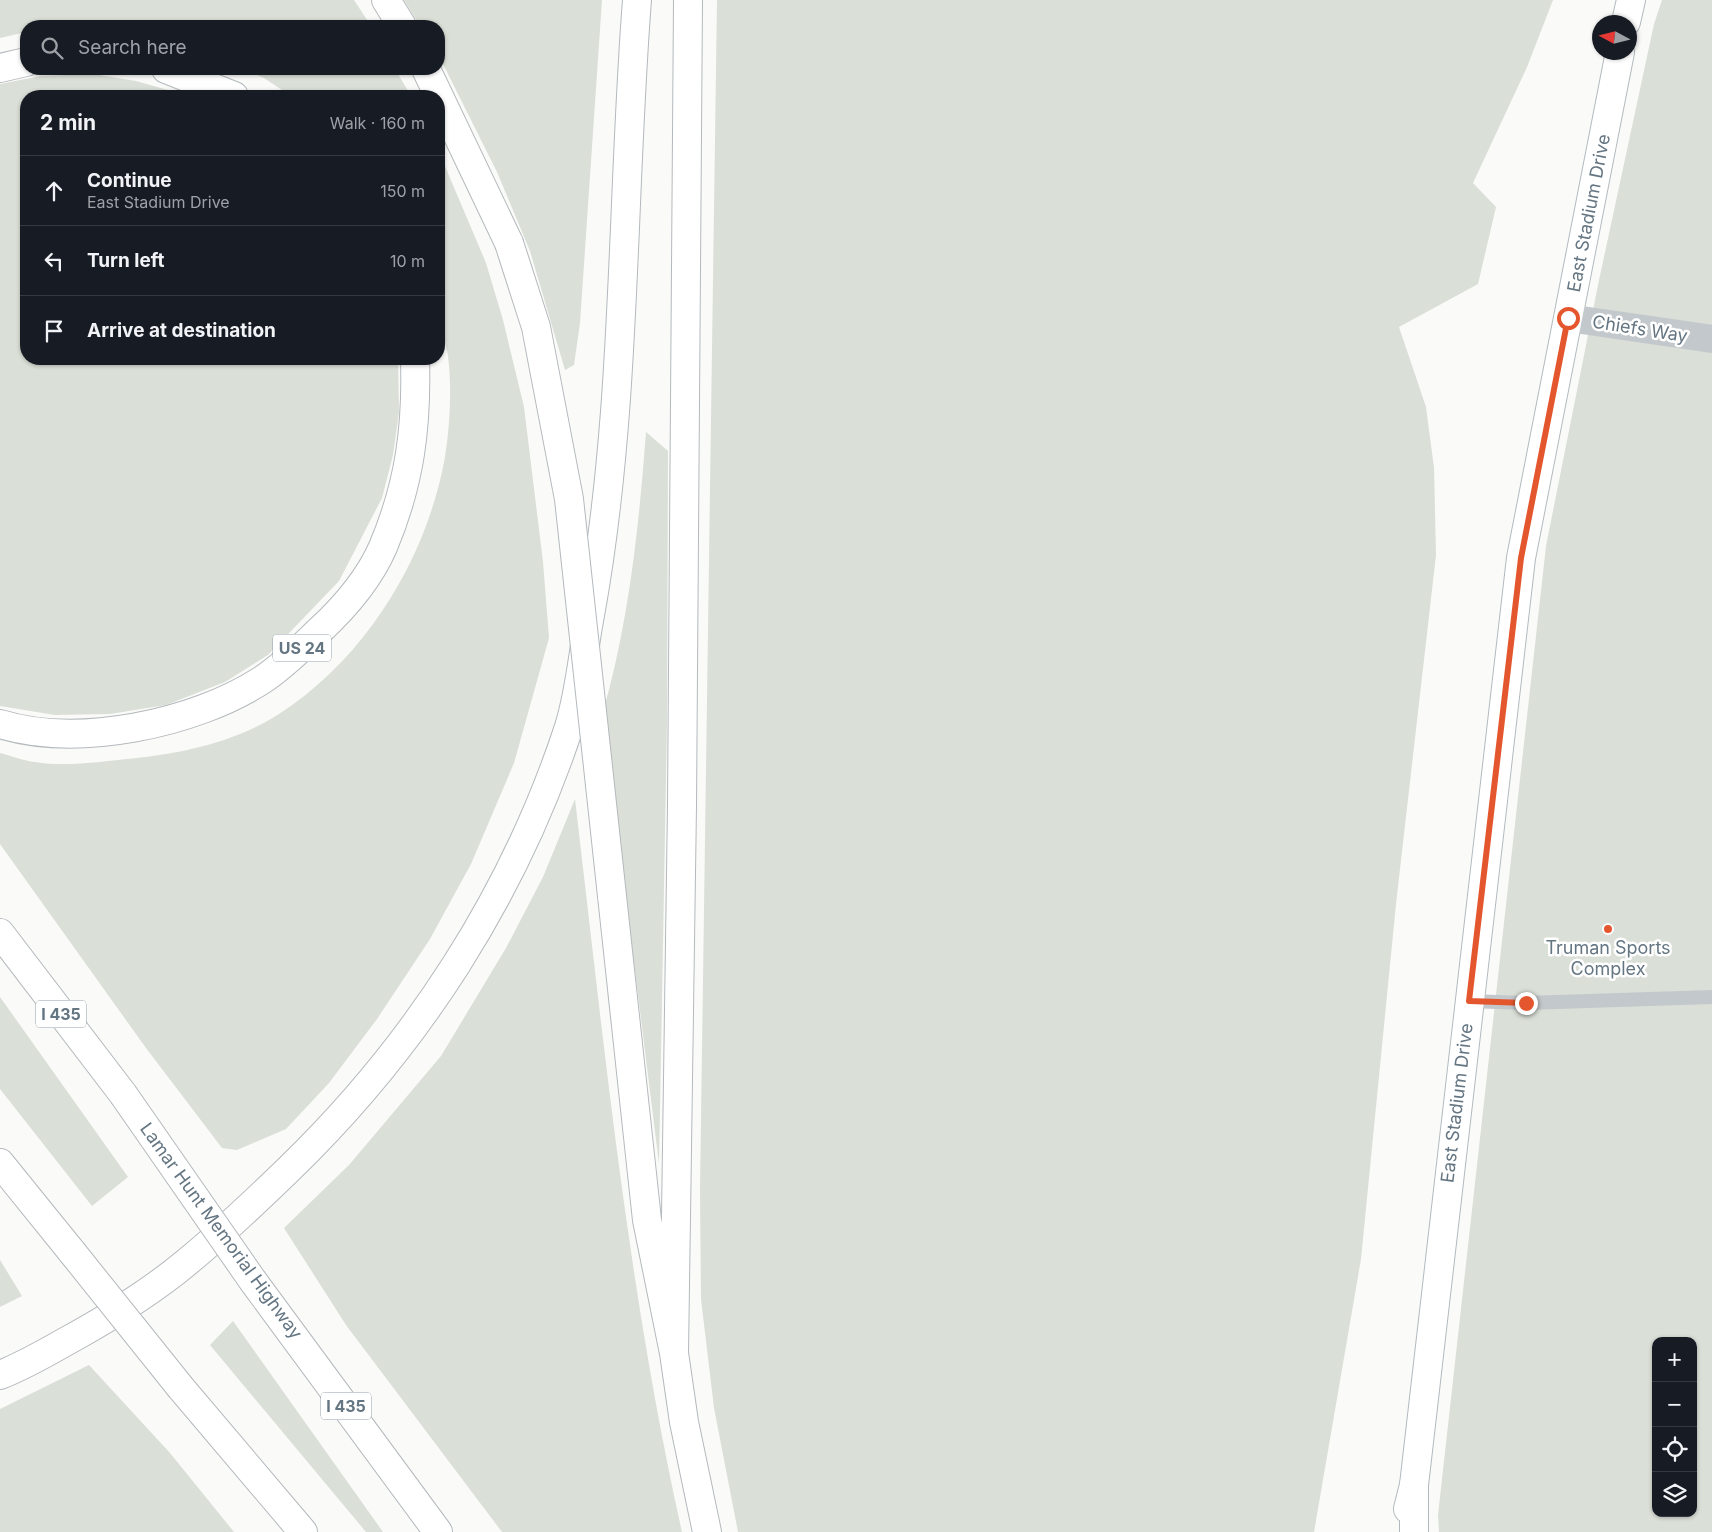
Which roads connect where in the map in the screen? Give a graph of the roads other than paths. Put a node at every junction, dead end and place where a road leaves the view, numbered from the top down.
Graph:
1 (386, 0) edge
2 (637, 0) edge
3 (688, 0) edge
4 (1630, 0) edge
5 (1627, 15) edge
6 (398, 20) edge
7 (1618, 60) edge
8 (20, 63) edge
9 (0, 68) edge
10 (181, 75) edge
11 (429, 75) edge
12 (219, 90) edge
13 (436, 90) edge
14 (445, 109) edge
15 (1568, 318) junction
16 (1712, 339) edge
17 (416, 365) edge
18 (0, 724) edge
19 (0, 933) edge
20 (1712, 997) edge
21 (1469, 1001) junction
22 (0, 1163) edge
23 (674, 1353) junction
24 (0, 1375) edge
25 (1414, 1485) junction
26 (303, 1532) edge
27 (438, 1532) edge
28 (707, 1532) edge
29 (1400, 1532) edge
30 (1414, 1532) edge

1 - 6 main road
2 - 24 main road
3 - 23 main road
4 - 5 main road
7 - 15 main road, East Stadium Drive
8 - 9 main road
10 - 12 main road
11 - 13 main road, bridge
14 - 23 main road, bridge
15 - 16 street, Chiefs Way
15 - 21 main road, East Stadium Drive
17 - 18 main road, US 24
19 - 27 main road, Lamar Hunt Memorial Highway / I 435, bridge
20 - 21 lane
21 - 25 main road, East Stadium Drive
22 - 26 main road, bridge
23 - 28 main road
25 - 29 main road, East Stadium Drive
25 - 30 main road

